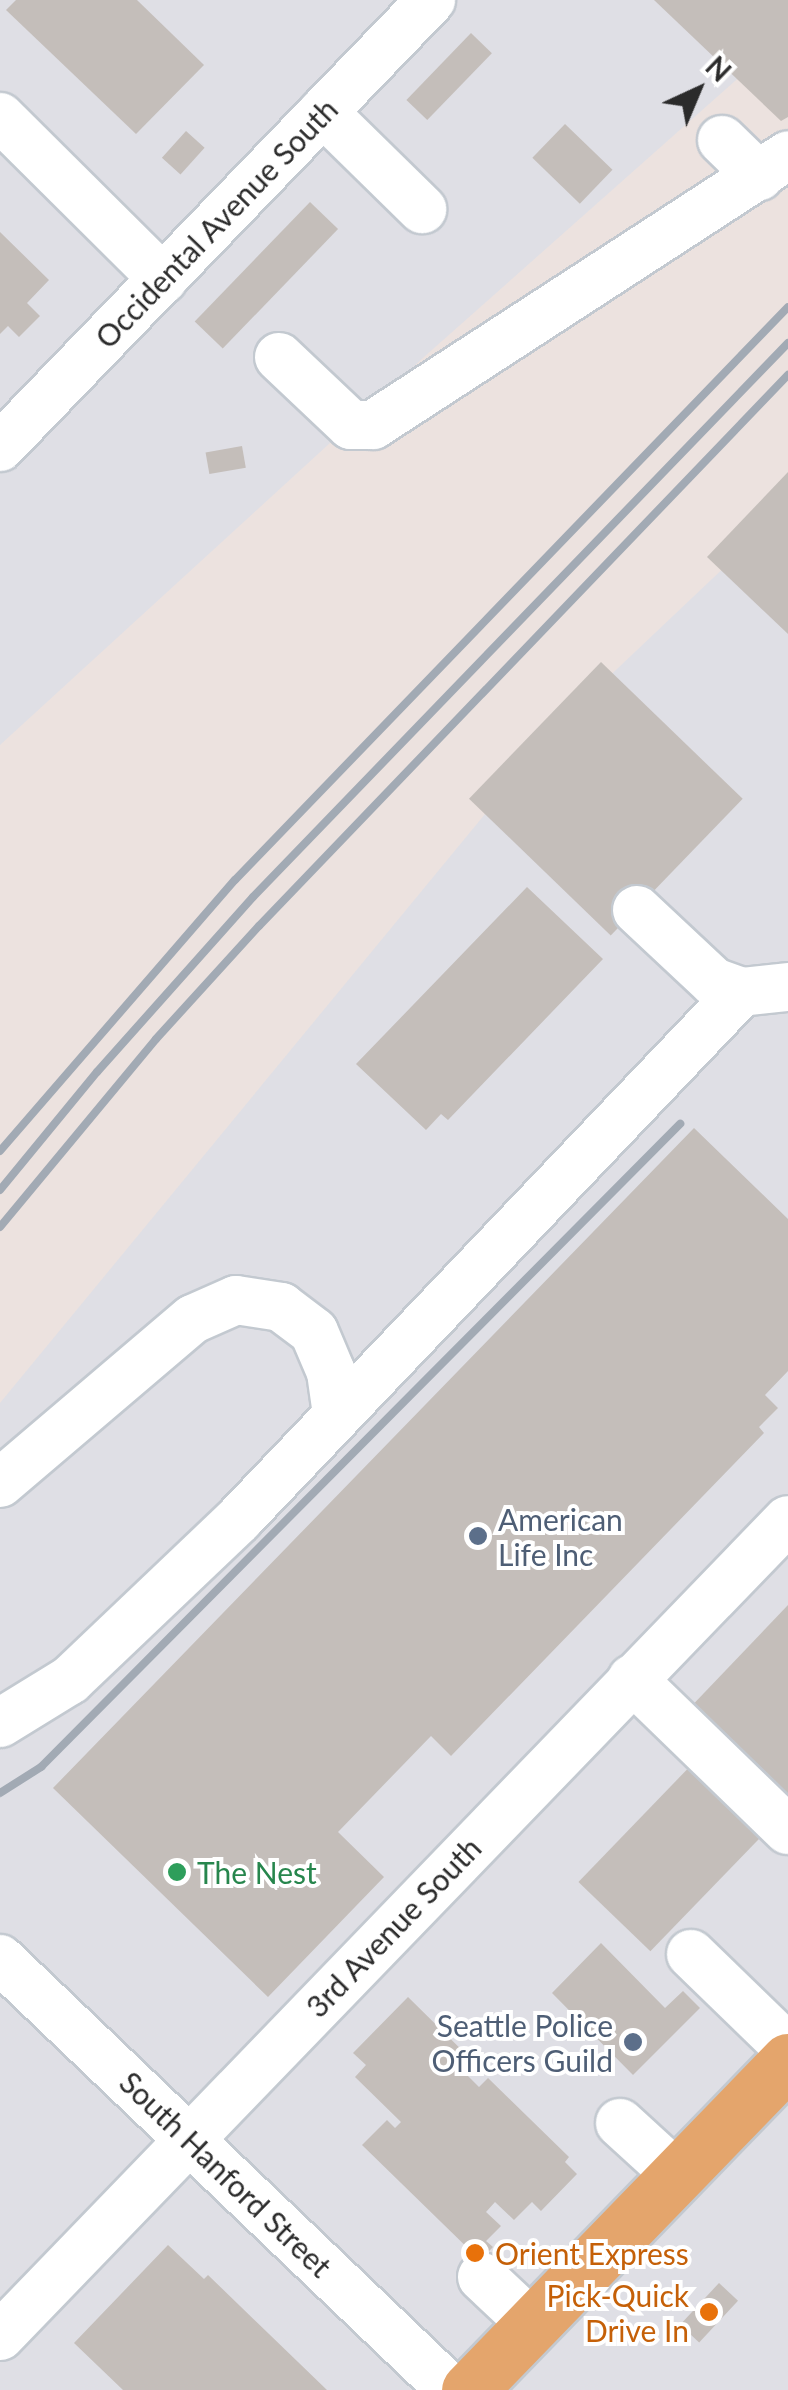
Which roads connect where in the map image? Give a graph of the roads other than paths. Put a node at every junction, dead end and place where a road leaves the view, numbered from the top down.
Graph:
1 (431, 0) edge
2 (323, 112) junction
3 (0, 117) edge
4 (722, 140) dead end
5 (773, 166) edge
6 (422, 209) dead end
7 (153, 308) junction
8 (279, 356) dead end
9 (0, 446) edge
10 (637, 910) dead end
11 (788, 987) edge
12 (741, 992) junction
13 (337, 1414) junction
14 (0, 1483) edge
15 (788, 1520) edge
16 (632, 1679) junction
17 (0, 1723) edge
18 (788, 1830) edge
19 (691, 1954) dead end
20 (0, 1959) edge
21 (788, 2048) edge
22 (788, 2061) edge
23 (620, 2123) dead end
24 (188, 2138) junction
25 (677, 2175) junction
26 (482, 2277) dead end
27 (532, 2324) junction
28 (0, 2336) edge
29 (451, 2390) edge
30 (469, 2390) edge

1 - 2 street, Occidental Avenue South
2 - 6 street
2 - 7 street, Occidental Avenue South
3 - 7 street
4 - 5 street
5 - 8 street
7 - 9 street, Occidental Avenue South
10 - 12 street
11 - 12 street
12 - 13 street
13 - 14 street
13 - 17 street
15 - 16 street, 3rd Avenue South
16 - 18 street
16 - 24 street, 3rd Avenue South
19 - 21 street
20 - 24 street, South Hanford Street
22 - 25 main road
23 - 25 street
24 - 28 street, 3rd Avenue South
24 - 29 street, South Hanford Street
25 - 27 main road
26 - 27 street
27 - 30 main road

